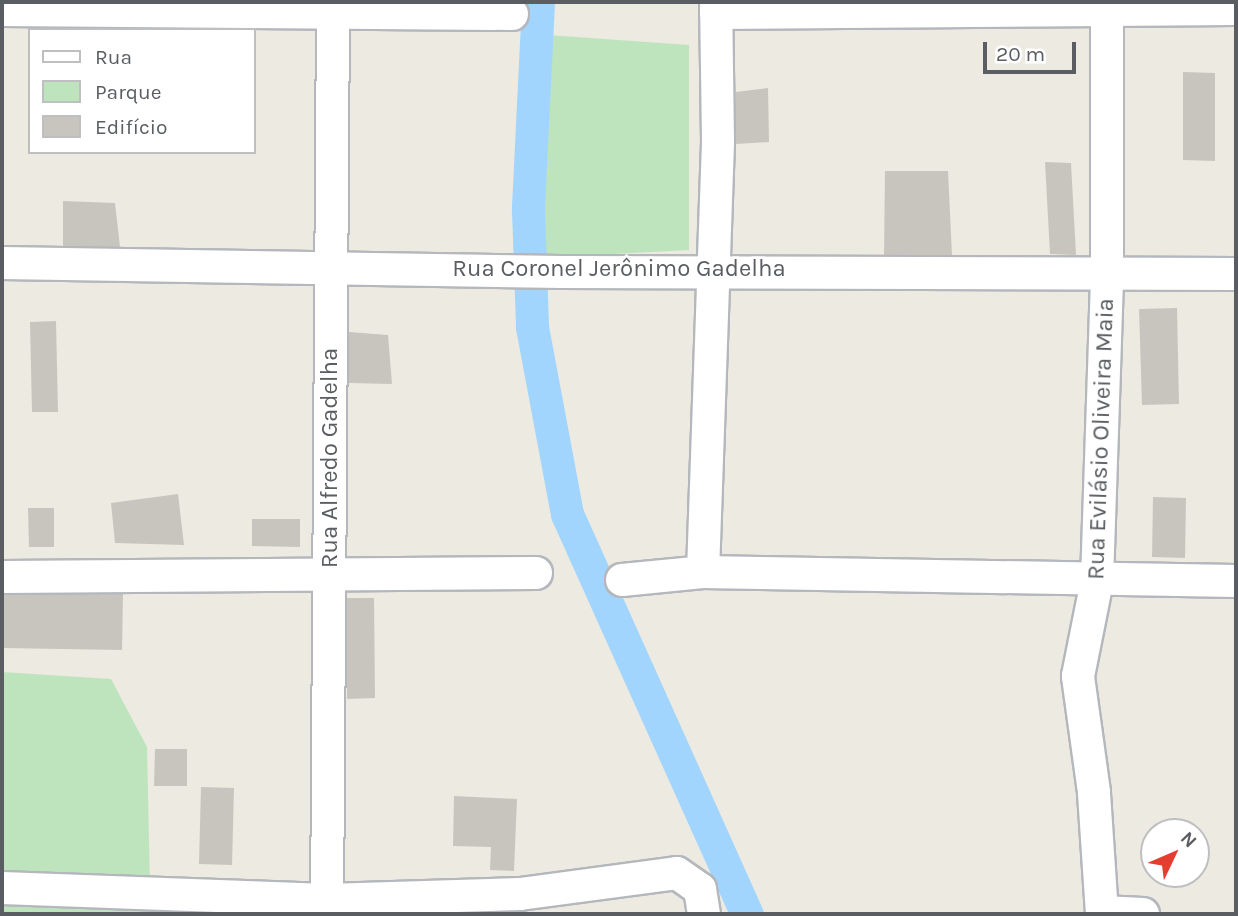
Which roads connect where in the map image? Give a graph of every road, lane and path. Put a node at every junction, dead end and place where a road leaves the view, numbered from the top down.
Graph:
1 (1107, 6) edge
2 (716, 7) edge
3 (333, 8) edge
4 (1236, 9) edge
5 (2, 10) edge
6 (512, 14) dead end
7 (2, 263) edge
8 (331, 267) junction
9 (715, 269) junction
10 (1107, 272) junction
11 (1236, 274) edge
12 (703, 572) junction
13 (536, 573) dead end
14 (330, 574) junction
15 (2, 577) edge
16 (622, 580) dead end
17 (1097, 581) junction
18 (1236, 581) edge
19 (2, 888) edge
20 (519, 904) edge
21 (327, 907) edge
22 (704, 909) edge
23 (1102, 913) edge
24 (1143, 914) edge

1 - 2 street
1 - 4 street
1 - 10 street, Rua Evilásio Oliveira Maia
2 - 9 street
3 - 5 street
3 - 6 street
3 - 8 street, Rua Alfredo Gadelha
7 - 8 street, Rua Coronel Jerônimo Gadelha
8 - 9 street, Rua Coronel Jerônimo Gadelha
8 - 14 street, Rua Alfredo Gadelha
9 - 10 street, Rua Coronel Jerônimo Gadelha
9 - 12 street
10 - 11 street, Rua Coronel Jerônimo Gadelha
10 - 17 street, Rua Evilásio Oliveira Maia
12 - 16 street
12 - 17 street
13 - 14 street
14 - 15 street
14 - 21 street, Rua Alfredo Gadelha
17 - 18 street
17 - 23 street, Rua Evilásio Oliveira Maia
19 - 21 street
20 - 21 street
20 - 22 street
23 - 24 street

